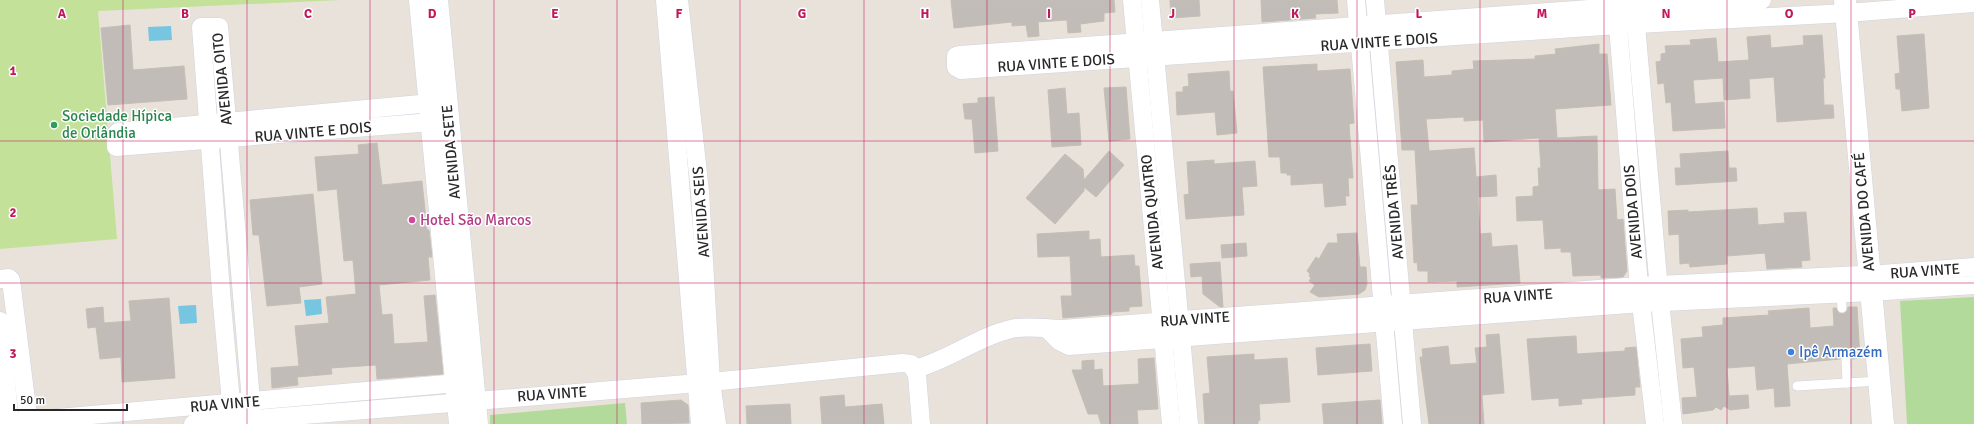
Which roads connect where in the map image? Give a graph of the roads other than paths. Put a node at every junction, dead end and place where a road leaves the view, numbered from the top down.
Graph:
1 (420, 0) edge
2 (437, 0) edge
3 (665, 0) edge
4 (679, 0) edge
5 (1132, 0) edge
6 (1150, 0) edge
7 (1356, 0) edge
8 (1375, 0) edge
9 (1762, 0) edge
10 (1635, 3) edge
11 (1974, 3) edge
12 (1616, 4) edge
13 (1853, 6) edge
14 (1636, 24) junction
15 (1618, 25) junction
16 (1378, 33) junction
17 (1359, 35) junction
18 (1155, 49) junction
19 (1136, 50) junction
20 (439, 112) junction
21 (228, 122) junction
22 (208, 123) junction
23 (229, 139) junction
24 (210, 141) junction
25 (1974, 267) edge
26 (0, 279) edge
27 (1877, 283) junction
28 (1974, 285) edge
29 (1641, 294) junction
30 (1660, 294) junction
31 (1402, 304) junction
32 (1382, 305) junction
33 (0, 321) edge
34 (1403, 322) junction
35 (1383, 323) junction
36 (1054, 328) junction
37 (1172, 330) junction
38 (1846, 359) dead end
39 (913, 367) junction
40 (1879, 381) junction
41 (704, 383) junction
42 (1847, 383) junction
43 (1797, 386) dead end
44 (466, 392) junction
45 (252, 415) edge
46 (233, 416) edge
47 (29, 422) edge
48 (7, 423) edge
49 (194, 424) edge
50 (460, 424) edge
51 (477, 424) edge
52 (700, 424) edge
53 (716, 424) edge
54 (921, 424) edge
55 (1171, 424) edge
56 (1189, 424) edge
57 (1393, 424) edge
58 (1412, 424) edge
59 (1655, 424) edge
60 (1673, 424) edge
61 (1883, 424) edge
62 (1895, 424) edge

1 - 20 main road, AVENIDA SETE
2 - 20 main road, AVENIDA SETE
3 - 41 street, AVENIDA SEIS
4 - 41 street, AVENIDA SEIS
5 - 19 street, AVENIDA QUATRO
6 - 18 street, AVENIDA QUATRO
7 - 17 street, AVENIDA TRÊS
8 - 16 street, AVENIDA TRÊS
9 - 10 street, RUA VINTE E DOIS
10 - 12 street, RUA VINTE E DOIS
10 - 14 street, AVENIDA DOIS
11 - 13 street, RUA VINTE E DOIS
12 - 15 street, AVENIDA DOIS
12 - 16 street, RUA VINTE E DOIS
13 - 14 street, RUA VINTE E DOIS
13 - 27 main road, AVENIDA DO CAFÉ
14 - 15 street, RUA VINTE E DOIS
14 - 30 street, AVENIDA DOIS
15 - 16 street, RUA VINTE E DOIS
15 - 29 street, AVENIDA DOIS
16 - 17 street, RUA VINTE E DOIS
16 - 31 street, AVENIDA TRÊS
17 - 18 street, RUA VINTE E DOIS
17 - 32 street, AVENIDA TRÊS
18 - 19 street, RUA VINTE E DOIS
18 - 37 street, AVENIDA QUATRO
19 - 19 street, RUA VINTE E DOIS
19 - 37 street, AVENIDA QUATRO
20 - 21 street, RUA VINTE E DOIS
20 - 23 street, RUA VINTE E DOIS
20 - 44 main road, AVENIDA SETE
21 - 22 street, RUA VINTE E DOIS
21 - 22 street, AVENIDA OITO
21 - 23 street, AVENIDA OITO
22 - 24 street, AVENIDA OITO
22 - 24 street, RUA VINTE E DOIS
23 - 24 street, RUA VINTE E DOIS
23 - 45 street, AVENIDA OITO
24 - 46 street, AVENIDA OITO
25 - 27 street, RUA VINTE
26 - 47 street
27 - 28 street, RUA VINTE
27 - 30 street, RUA VINTE
27 - 30 street, RUA VINTE
27 - 40 main road, AVENIDA DO CAFÉ
27 - 62 main road, AVENIDA DO CAFÉ
29 - 30 street, RUA VINTE
29 - 31 street, RUA VINTE
29 - 34 street, RUA VINTE
29 - 59 street, AVENIDA DOIS
30 - 60 street, AVENIDA DOIS
31 - 32 street, RUA VINTE
31 - 34 street, AVENIDA TRÊS
32 - 35 street, AVENIDA TRÊS
32 - 37 street, RUA VINTE
33 - 48 street
34 - 35 street, RUA VINTE
34 - 58 street, AVENIDA TRÊS
35 - 37 street, RUA VINTE
35 - 57 street, AVENIDA TRÊS
36 - 37 street, RUA VINTE
36 - 37 street, RUA VINTE
36 - 39 street, RUA VINTE
37 - 55 street, AVENIDA QUATRO
37 - 56 street, AVENIDA QUATRO
38 - 42 lane
39 - 41 street, RUA VINTE
39 - 54 street
40 - 42 lane
40 - 61 main road, AVENIDA DO CAFÉ
41 - 44 street, RUA VINTE
41 - 52 street, AVENIDA SEIS
41 - 53 street, AVENIDA SEIS
42 - 43 lane
44 - 45 street, RUA VINTE
44 - 50 main road, AVENIDA SETE
44 - 51 main road, AVENIDA SETE
45 - 46 street, RUA VINTE
46 - 47 street, RUA VINTE
46 - 49 street, RUA VINTE
47 - 48 street, RUA VINTE

